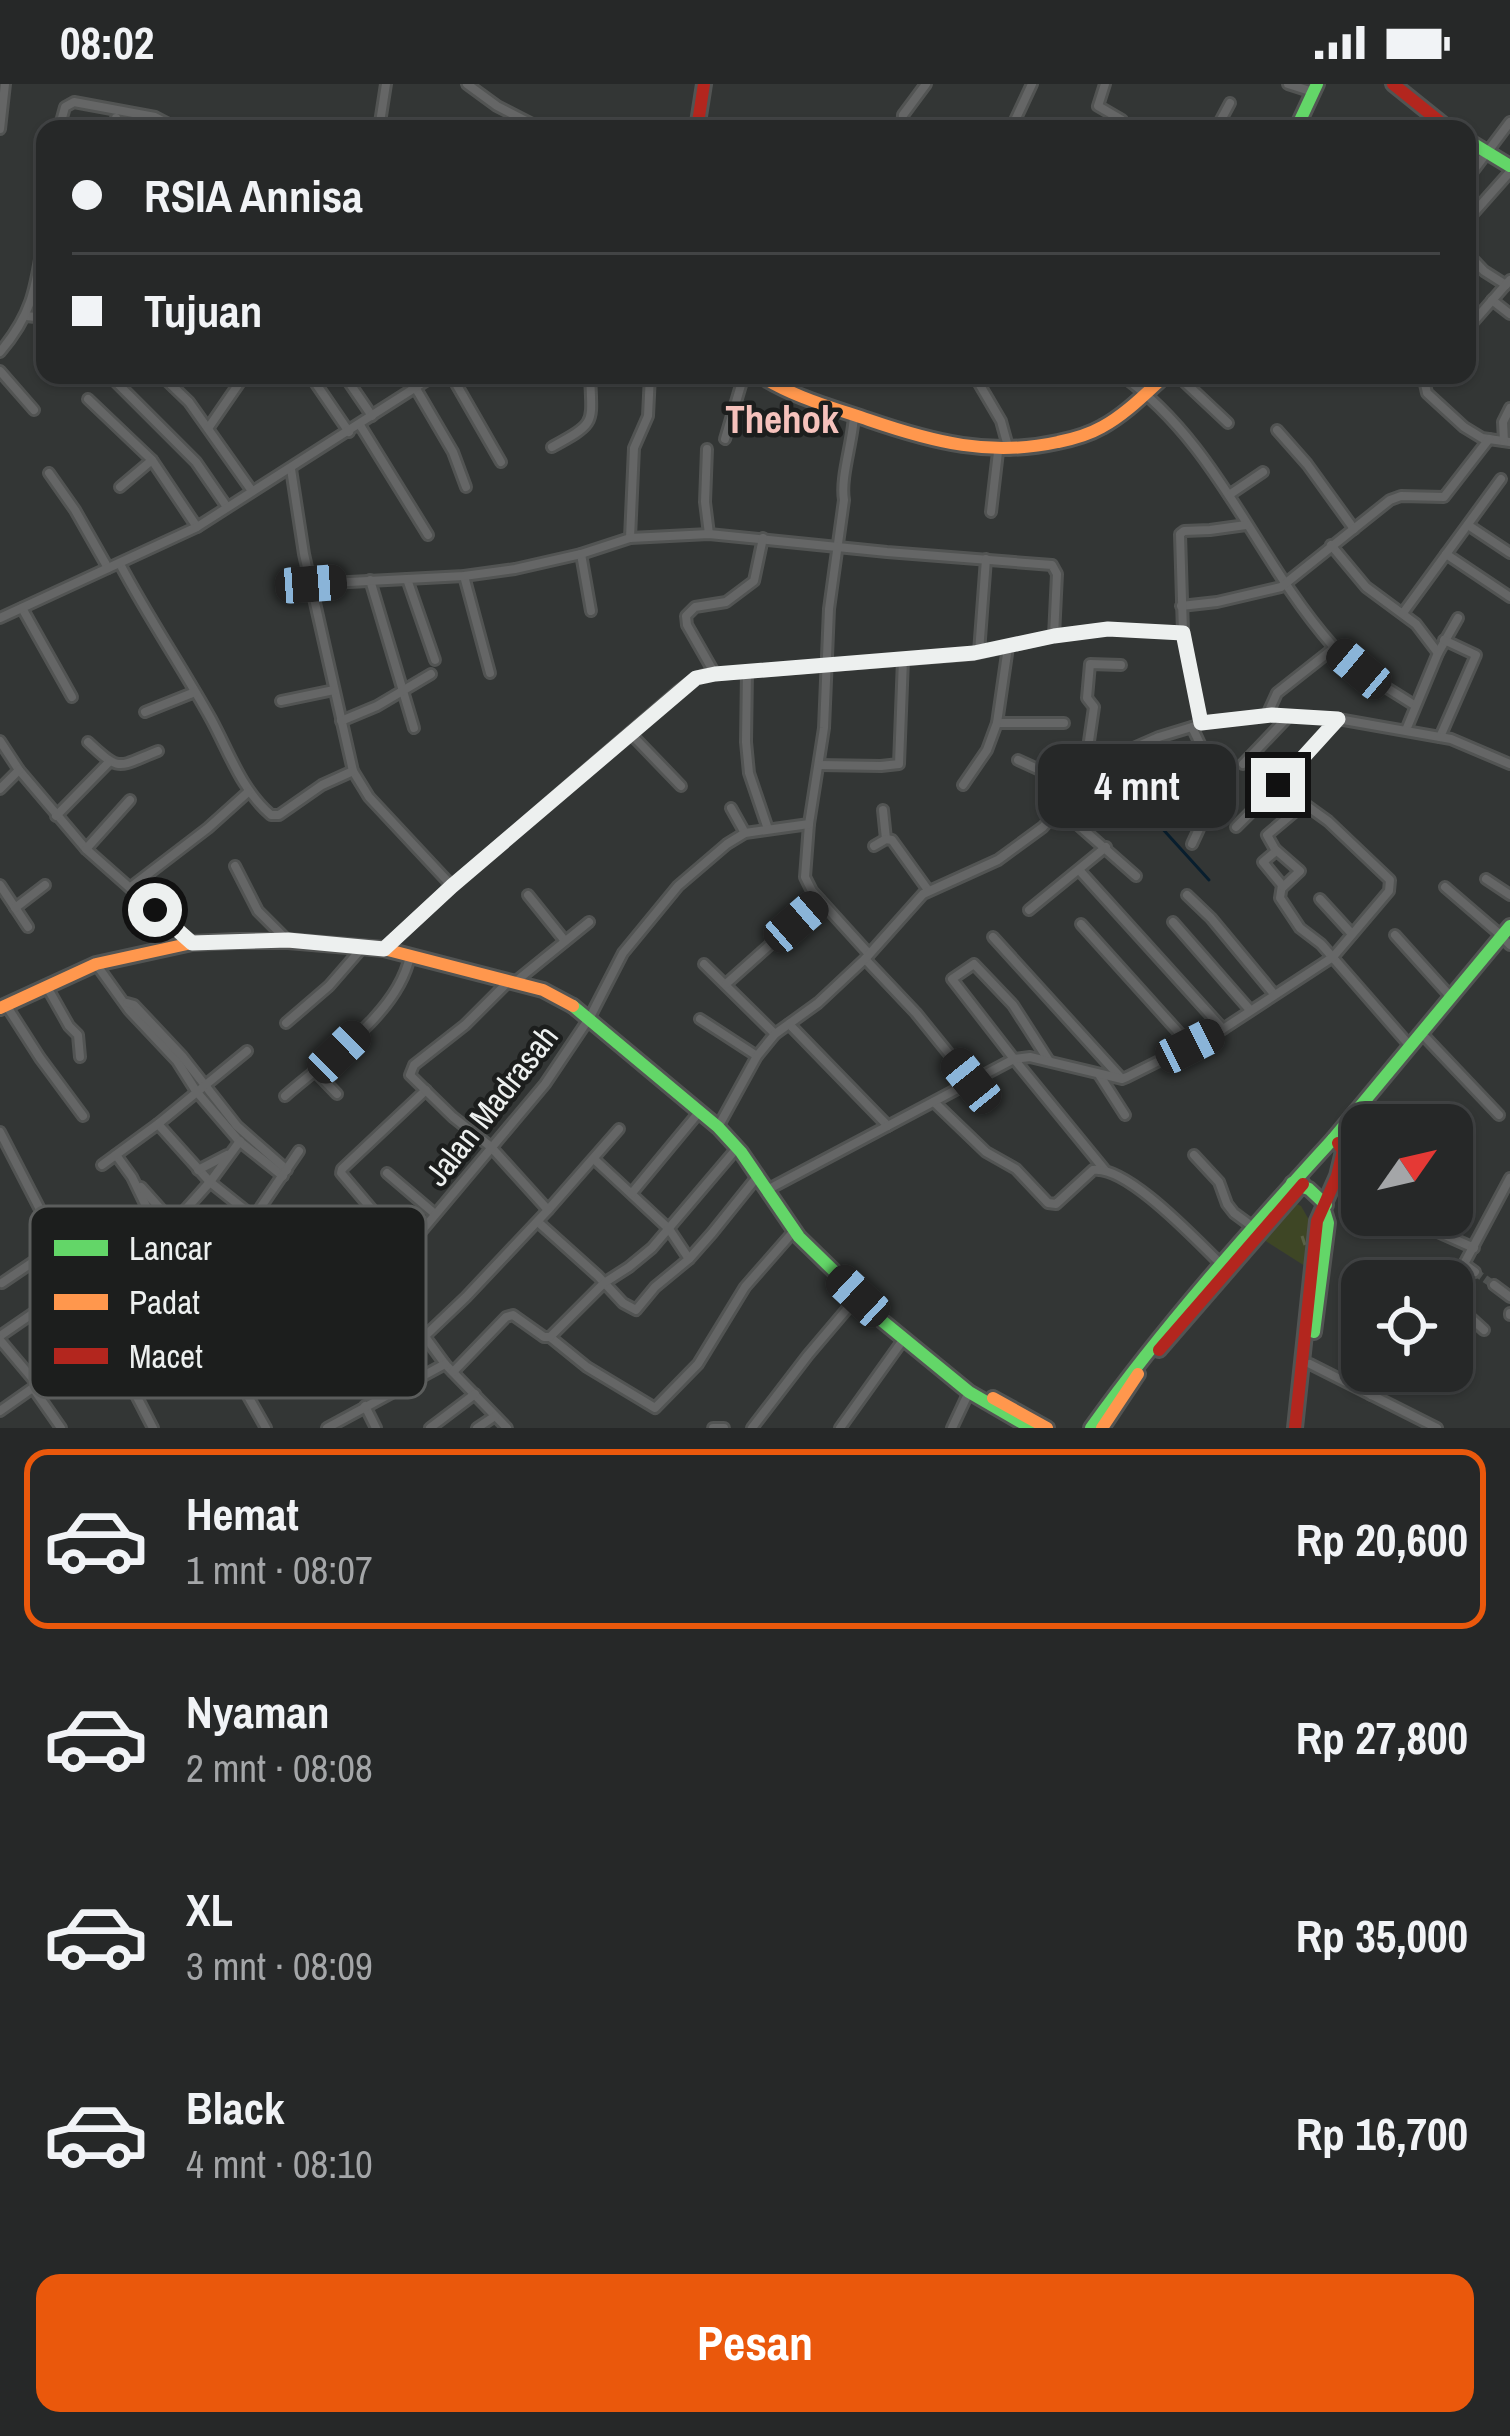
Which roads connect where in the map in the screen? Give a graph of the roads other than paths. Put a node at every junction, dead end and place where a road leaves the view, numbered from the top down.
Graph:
1 (5, 84) edge
2 (386, 84) edge
3 (467, 84) edge
4 (704, 84) edge
5 (926, 84) edge
6 (1032, 84) edge
7 (1105, 84) edge
8 (1288, 84) edge
9 (1393, 84) edge
10 (1315, 88) edge
11 (1, 97) edge
12 (1230, 103) dead end
13 (60, 120) edge
14 (160, 120) edge
15 (380, 120) edge
16 (521, 120) edge
17 (699, 120) edge
18 (903, 120) edge
19 (1015, 120) edge
20 (1122, 120) edge
21 (1221, 120) edge
22 (1300, 120) edge
23 (1438, 120) edge
24 (1510, 122) edge
25 (0, 129) edge
26 (1476, 145) edge
27 (1489, 153) junction
28 (1476, 168) edge
29 (1510, 169) edge
30 (1476, 210) edge
31 (1476, 263) edge
32 (36, 282) edge
33 (1508, 283) edge
34 (1492, 301) junction
35 (1510, 314) edge
36 (26, 316) junction
37 (36, 317) edge
38 (1476, 318) edge
39 (0, 352) edge
40 (0, 371) edge
41 (118, 384) edge
42 (170, 384) edge
43 (176, 384) edge
44 (239, 384) edge
45 (316, 384) edge
46 (350, 384) edge
47 (419, 384) edge
48 (456, 384) edge
49 (590, 384) edge
50 (650, 384) edge
51 (740, 384) edge
52 (772, 384) edge
53 (979, 384) edge
54 (1134, 384) edge
55 (1156, 384) edge
56 (1187, 384) edge
57 (1424, 384) edge
58 (174, 387) junction
59 (415, 387) junction
60 (1147, 393) junction
61 (88, 399) dead end
62 (1510, 408) edge
63 (34, 410) dead end
64 (854, 415) junction
65 (372, 416) junction
66 (1228, 423) dead end
67 (359, 425) junction
68 (209, 428) junction
69 (1277, 430) dead end
70 (349, 432) junction
71 (724, 439) dead end
72 (1489, 439) junction
73 (1507, 441) edge
74 (552, 447) dead end
75 (707, 449) dead end
76 (1003, 452) junction
77 (152, 460) junction
78 (501, 462) dead end
79 (290, 468) junction
80 (1264, 472) dead end
81 (49, 473) dead end
82 (1501, 479) dead end
83 (466, 487) dead end
84 (120, 488) dead end
85 (252, 491) junction
86 (1228, 495) junction
87 (227, 507) junction
88 (991, 512) dead end
89 (1246, 525) junction
90 (1468, 526) junction
91 (197, 527) junction
92 (1354, 529) junction
93 (710, 534) junction
94 (428, 535) dead end
95 (630, 538) junction
96 (763, 538) junction
97 (1330, 545) junction
98 (836, 546) junction
99 (1510, 553) edge
100 (581, 554) junction
101 (1446, 554) junction
102 (986, 559) junction
103 (120, 564) junction
104 (108, 568) junction
105 (464, 576) junction
106 (407, 579) junction
107 (370, 580) junction
108 (311, 584) junction
109 (1287, 584) junction
110 (1510, 597) edge
111 (1181, 606) junction
112 (22, 608) junction
113 (591, 611) dead end
114 (1403, 613) junction
115 (1458, 617) dead end
116 (0, 618) edge
117 (1183, 633) junction
118 (1054, 636) junction
119 (1444, 640) junction
120 (1008, 647) junction
121 (1334, 647) junction
122 (979, 652) junction
123 (1438, 653) junction
124 (903, 659) junction
125 (435, 660) dead end
126 (1121, 665) dead end
127 (824, 666) junction
128 (747, 671) junction
129 (490, 673) dead end
130 (431, 674) dead end
131 (715, 674) junction
132 (334, 690) junction
133 (195, 692) junction
134 (403, 692) junction
135 (71, 697) dead end
136 (281, 701) dead end
137 (1414, 705) junction
138 (145, 712) dead end
139 (1267, 716) junction
140 (1289, 716) junction
141 (1338, 719) junction
142 (341, 721) junction
143 (997, 723) junction
144 (1064, 723) dead end
145 (1197, 725) junction
146 (414, 728) dead end
147 (1406, 730) junction
148 (630, 734) junction
149 (1440, 737) junction
150 (0, 741) edge
151 (88, 742) dead end
152 (1088, 748) junction
153 (158, 751) dead end
154 (988, 751) junction
155 (1003, 758) dead end
156 (1018, 760) dead end
157 (109, 762) junction
158 (1244, 764) dead end
159 (1510, 764) edge
160 (819, 765) junction
161 (19, 770) junction
162 (353, 770) junction
163 (963, 785) dead end
164 (1278, 785) junction
165 (681, 786) dead end
166 (1190, 787) junction
167 (1069, 788) junction
168 (0, 789) edge
169 (248, 792) junction
170 (130, 800) dead end
171 (1144, 802) dead end
172 (1304, 804) junction
173 (731, 808) dead end
174 (1059, 808) junction
175 (883, 810) dead end
176 (56, 816) junction
177 (808, 824) junction
178 (1236, 826) dead end
179 (768, 829) junction
180 (745, 833) junction
181 (886, 839) junction
182 (1192, 844) dead end
183 (874, 846) dead end
184 (1106, 848) junction
185 (86, 849) junction
186 (1276, 850) junction
187 (235, 866) dead end
188 (1079, 871) junction
189 (1136, 876) dead end
190 (1486, 879) dead end
191 (45, 885) dead end
192 (0, 886) edge
193 (452, 886) junction
194 (131, 887) junction
195 (1283, 887) junction
196 (1445, 887) dead end
197 (928, 890) junction
198 (528, 895) dead end
199 (1187, 895) dead end
200 (1510, 895) edge
201 (1320, 899) dead end
202 (820, 901) junction
203 (15, 908) junction
204 (1028, 910) dead end
205 (589, 922) dead end
206 (1173, 922) dead end
207 (1082, 924) dead end
208 (28, 927) dead end
209 (1352, 934) junction
210 (1395, 935) dead end
211 (993, 937) dead end
212 (1508, 938) edge
213 (288, 940) junction
214 (565, 941) junction
215 (192, 943) junction
216 (363, 946) junction
217 (384, 949) junction
218 (410, 956) junction
219 (867, 957) junction
220 (1333, 957) junction
221 (95, 964) junction
222 (704, 964) dead end
223 (511, 982) junction
224 (726, 984) junction
225 (46, 986) junction
226 (1274, 994) junction
227 (1451, 998) junction
228 (3, 1007) edge
229 (1250, 1010) junction
230 (590, 1017) junction
231 (700, 1019) dead end
232 (286, 1023) dead end
233 (789, 1024) junction
234 (1223, 1029) junction
235 (775, 1034) junction
236 (1427, 1039) junction
237 (1190, 1046) junction
238 (1411, 1047) junction
239 (247, 1051) dead end
240 (757, 1056) junction
241 (80, 1057) dead end
242 (1013, 1059) junction
243 (1050, 1062) junction
244 (314, 1070) junction
245 (1099, 1074) junction
246 (1121, 1079) junction
247 (971, 1081) junction
248 (200, 1087) junction
249 (425, 1090) junction
250 (337, 1094) dead end
251 (285, 1096) dead end
252 (934, 1102) junction
253 (700, 1110) junction
254 (1125, 1115) dead end
255 (1498, 1115) dead end
256 (83, 1116) dead end
257 (158, 1124) junction
258 (889, 1126) junction
259 (718, 1127) junction
260 (619, 1129) dead end
261 (0, 1132) edge
262 (242, 1138) junction
263 (1338, 1144) junction
264 (491, 1147) junction
265 (737, 1147) junction
266 (1341, 1148) edge
267 (299, 1151) dead end
268 (228, 1154) junction
269 (116, 1155) junction
270 (1194, 1155) dead end
271 (594, 1159) junction
272 (102, 1165) dead end
273 (1104, 1168) junction
274 (198, 1170) junction
275 (285, 1173) junction
276 (387, 1173) dead end
277 (758, 1175) junction
278 (132, 1177) junction
279 (1510, 1178) edge
280 (210, 1182) junction
281 (1297, 1185) junction
282 (766, 1190) junction
283 (632, 1193) junction
284 (1496, 1205) junction
285 (38, 1206) edge
286 (146, 1206) edge
287 (158, 1206) edge
288 (189, 1206) edge
289 (240, 1206) edge
290 (262, 1206) edge
291 (370, 1206) edge
292 (426, 1206) edge
293 (426, 1206) edge
294 (1325, 1208) junction
295 (548, 1210) junction
296 (435, 1214) junction
297 (1510, 1214) edge
298 (538, 1222) junction
299 (426, 1225) edge
300 (1253, 1227) junction
301 (669, 1229) junction
302 (794, 1231) junction
303 (1447, 1236) edge
304 (1474, 1248) junction
305 (689, 1258) junction
306 (1466, 1260) edge
307 (30, 1264) edge
308 (1222, 1264) junction
309 (2, 1283) edge
310 (604, 1283) junction
311 (1494, 1285) tunnel mouth
312 (858, 1296) junction
313 (1510, 1297) edge
314 (871, 1307) junction
315 (30, 1317) edge
316 (1473, 1318) edge
317 (1484, 1330) dead end
318 (426, 1335) edge
319 (550, 1336) junction
320 (426, 1337) edge
321 (0, 1338) edge
322 (903, 1340) junction
323 (1310, 1364) junction
324 (449, 1368) junction
325 (30, 1378) edge
326 (426, 1378) edge
327 (30, 1390) edge
328 (969, 1392) junction
329 (1372, 1392) edge
330 (476, 1394) junction
331 (1371, 1395) junction
332 (43, 1398) edge
333 (137, 1398) edge
334 (249, 1398) edge
335 (382, 1398) edge
336 (364, 1406) junction
337 (0, 1411) edge
338 (495, 1416) junction
339 (333, 1426) edge
340 (1102, 1427) edge
341 (61, 1428) edge
342 (153, 1428) edge
343 (266, 1428) edge
344 (376, 1428) edge
345 (430, 1428) edge
346 (477, 1428) edge
347 (506, 1428) edge
348 (713, 1428) edge
349 (724, 1428) edge
350 (752, 1428) edge
351 (840, 1428) edge
352 (952, 1428) edge
353 (1031, 1428) edge
354 (1047, 1428) edge
355 (1294, 1428) edge
356 (1304, 1428) edge
357 (1437, 1428) edge

1 - 11 street
2 - 15 street
3 - 16 street
4 - 17 main road
5 - 18 street
6 - 19 street
7 - 20 street
8 - 10 street
9 - 23 main road
10 - 22 main road
11 - 25 street
12 - 21 street
13 - 14 street
24 - 27 street
26 - 27 main road
27 - 28 street
27 - 29 main road
29 - 30 street
31 - 33 street
32 - 36 street
33 - 34 street
34 - 35 street
34 - 38 street
36 - 37 street
36 - 39 street
40 - 63 street
41 - 87 street
42 - 58 street
43 - 58 street
44 - 68 street
45 - 70 street
46 - 65 street
47 - 59 street
48 - 78 street
49 - 74 street
50 - 95 street
51 - 71 street
52 - 64 main road
53 - 76 street
54 - 60 street
55 - 60 main road
56 - 66 street
57 - 72 street
58 - 68 street
59 - 65 street
59 - 83 street
60 - 76 main road
60 - 86 street
61 - 77 street
62 - 73 street
64 - 76 main road
64 - 98 street
65 - 67 street
67 - 70 street
67 - 94 street
68 - 85 street
69 - 92 street
70 - 79 street
72 - 73 street
72 - 92 street
75 - 93 street
76 - 88 street
77 - 84 street
77 - 91 street
79 - 85 street
79 - 108 street
80 - 86 street
81 - 104 street
82 - 90 street
85 - 87 street
86 - 89 street
87 - 91 street
89 - 109 street
89 - 111 street
90 - 99 street
90 - 101 street
91 - 103 street
92 - 97 street
93 - 95 street
93 - 96 street
95 - 100 street
96 - 98 street
96 - 131 street
97 - 109 street
97 - 114 street
98 - 102 street
98 - 127 street
100 - 105 street
100 - 113 street
101 - 110 street
101 - 114 street
102 - 118 street
102 - 122 street
103 - 104 street
103 - 133 street
104 - 112 street
105 - 106 street
105 - 129 street
106 - 107 street
106 - 125 street
107 - 108 street
107 - 134 street
108 - 132 street
109 - 111 street
109 - 121 street
111 - 117 street
112 - 116 street
112 - 135 street
114 - 123 street
115 - 119 street
117 - 118 street
117 - 145 street
118 - 120 street
119 - 123 street
119 - 149 street
120 - 122 street
120 - 143 street
121 - 137 street
121 - 139 street
122 - 124 street
123 - 137 street
124 - 127 street
124 - 160 street
126 - 152 street
127 - 128 street
127 - 160 street
128 - 131 street
128 - 179 street
130 - 134 street
131 - 148 street
132 - 136 street
132 - 142 street
133 - 138 street
133 - 169 street
134 - 142 street
134 - 146 street
137 - 147 street
139 - 140 street
139 - 145 street
140 - 141 street
140 - 158 street
141 - 147 street
141 - 164 street
142 - 162 street
143 - 144 street
143 - 154 street
145 - 152 street
145 - 166 street
147 - 149 street
148 - 165 street
148 - 193 street
149 - 159 street
150 - 161 street
151 - 157 street
152 - 167 street
153 - 157 street
154 - 155 street
154 - 163 street
156 - 167 street
157 - 176 street
160 - 177 street
161 - 168 street
161 - 176 street
162 - 169 street
162 - 193 street
164 - 172 street
164 - 178 street
166 - 171 street
166 - 182 street
167 - 174 street
169 - 194 street
170 - 185 street
172 - 186 street
172 - 209 street
173 - 180 street
174 - 184 street
174 - 197 street
175 - 181 street
176 - 185 street
177 - 179 street
177 - 202 street
179 - 180 street
180 - 230 street, Jalan Madrasah
181 - 183 street
181 - 197 street
184 - 188 street
184 - 189 street
185 - 194 street
186 - 195 street
186 - 195 street
187 - 213 street
188 - 204 street
188 - 234 street
190 - 200 street
191 - 203 street
192 - 203 street
193 - 217 street
194 - 215 street
195 - 220 street
196 - 212 street
197 - 219 street
198 - 214 street
199 - 226 street
201 - 209 street
202 - 219 street
202 - 224 street
203 - 208 street
205 - 214 street
206 - 229 street
207 - 237 street
209 - 220 street
210 - 227 street
211 - 246 street
212 - 227 main road
212 - 236 main road
213 - 215 main road
213 - 216 main road
214 - 223 street
215 - 221 main road
216 - 217 main road
216 - 232 street
217 - 218 main road
218 - 223 main road
218 - 244 street
219 - 233 street
219 - 247 street
220 - 226 street
220 - 238 street
221 - 225 main road
221 - 248 street
222 - 224 street
223 - 230 main road
223 - 249 street
224 - 235 street
225 - 228 main road
225 - 241 street
226 - 229 street
227 - 238 main road
228 - 256 street
229 - 234 street
230 - 253 main road
230 - 264 street, Jalan Madrasah
231 - 240 street
233 - 235 street
233 - 258 street
234 - 237 street
235 - 240 street
236 - 255 street
236 - 263 main road
237 - 246 street
238 - 263 main road
239 - 248 street
240 - 259 street
242 - 243 street
242 - 243 street
242 - 247 street
242 - 273 street
243 - 245 street
244 - 250 street
244 - 251 street
245 - 246 street
245 - 254 street
247 - 252 street
248 - 257 street
248 - 262 street
249 - 264 street
249 - 291 street
252 - 258 street
252 - 273 street
253 - 259 main road
253 - 283 street
257 - 269 street
257 - 274 street
258 - 282 street
259 - 265 main road
260 - 271 street
261 - 285 street
262 - 268 street
262 - 275 street
263 - 266 street
263 - 281 main road
263 - 294 main road
264 - 295 street
264 - 296 street, Jalan Madrasah
265 - 277 main road
265 - 301 street
267 - 275 street
268 - 274 street
268 - 280 street
269 - 272 street
269 - 278 street
270 - 300 street
271 - 283 street
271 - 295 street
273 - 308 street
274 - 280 street
275 - 290 street
276 - 292 street
277 - 282 main road
277 - 305 street
278 - 286 street
278 - 287 street
279 - 284 street
280 - 288 street
280 - 289 street
281 - 294 main road
281 - 300 main road
281 - 340 main road
282 - 302 main road
283 - 301 street
284 - 297 street
284 - 304 street
293 - 296 street
294 - 323 main road
294 - 355 main road
295 - 298 street
296 - 299 street, Jalan Madrasah
298 - 310 street
298 - 318 street
300 - 308 main road
301 - 305 street
301 - 310 street
302 - 312 main road
302 - 319 street
303 - 304 street
304 - 306 street
305 - 310 street
307 - 309 street
308 - 340 main road
310 - 319 street
311 - 313 street
312 - 314 main road
312 - 350 street
314 - 322 main road
314 - 354 main road
315 - 321 street
316 - 317 street
319 - 324 street
320 - 324 street
321 - 325 street
322 - 328 main road
322 - 351 street
323 - 331 street
323 - 356 main road
324 - 326 street
324 - 330 street
327 - 337 street
328 - 352 street
328 - 353 main road
329 - 331 street
330 - 338 street
330 - 345 street
331 - 357 street
332 - 341 street
333 - 342 street
334 - 343 street
335 - 336 street
336 - 339 street
336 - 344 street
338 - 346 street
338 - 347 street
348 - 349 street

